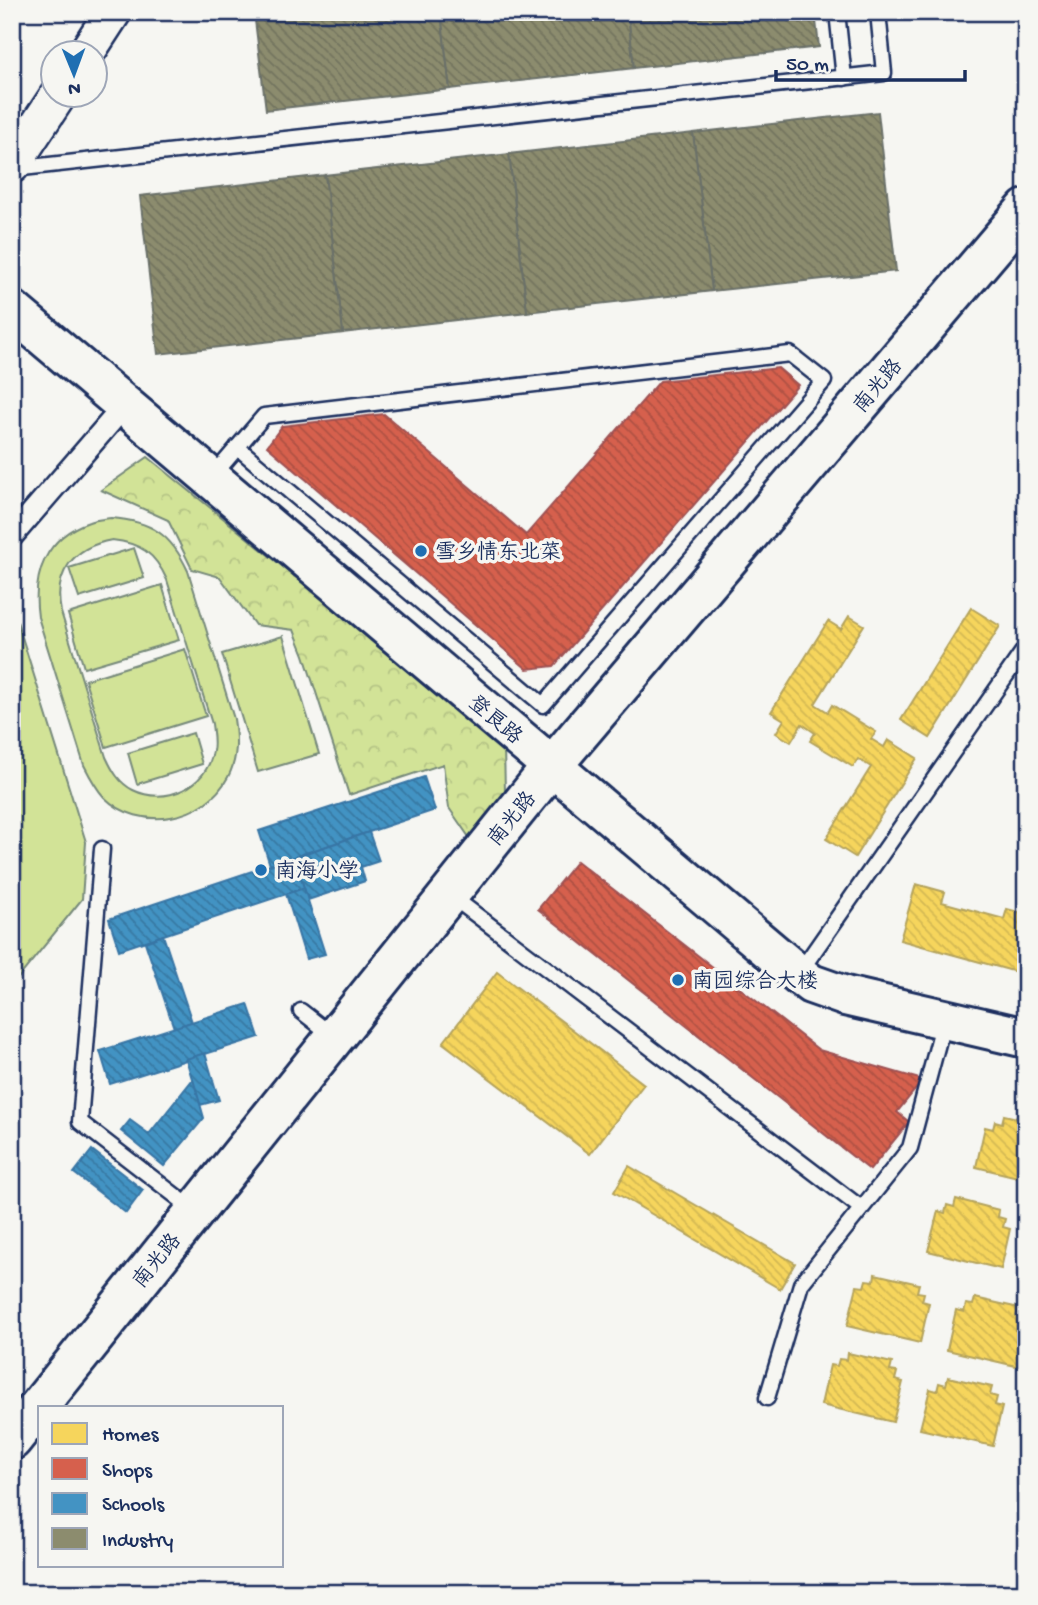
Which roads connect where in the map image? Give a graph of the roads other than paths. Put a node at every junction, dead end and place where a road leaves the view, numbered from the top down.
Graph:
1 (113, 12) edge
2 (837, 12) edge
3 (877, 12) edge
4 (96, 38) edge
5 (844, 78) junction
6 (50, 108) edge
7 (12, 167) edge
8 (1026, 209) edge
9 (12, 310) edge
10 (125, 405) junction
11 (237, 447) junction
12 (211, 478) junction
13 (12, 536) edge
14 (1026, 647) edge
15 (552, 766) junction
16 (102, 849) dead end
17 (449, 894) junction
18 (798, 974) junction
19 (302, 1011) dead end
20 (945, 1019) junction
21 (335, 1037) junction
22 (1026, 1038) edge
23 (861, 1208) junction
24 (195, 1211) junction
25 (767, 1398) dead end
26 (39, 1406) edge
27 (38, 1407) edge
28 (12, 1440) edge

1 - 4 street
2 - 5 lane
3 - 5 lane
5 - 7 lane
6 - 7 street
8 - 15 main road, 南光路
9 - 10 main road, 登良路
10 - 12 main road, 登良路
10 - 13 street
11 - 11 lane
11 - 12 lane
12 - 15 main road, 登良路
14 - 18 lane
15 - 17 main road, 南光路
15 - 18 main road, 登良路
16 - 24 lane
17 - 21 main road, 南光路
17 - 23 lane
18 - 20 main road, 登良路
19 - 21 lane
20 - 22 main road, 登良路
20 - 23 lane
21 - 24 main road, 南光路
23 - 25 lane
24 - 26 main road, 南光路
27 - 28 main road, 南光路

